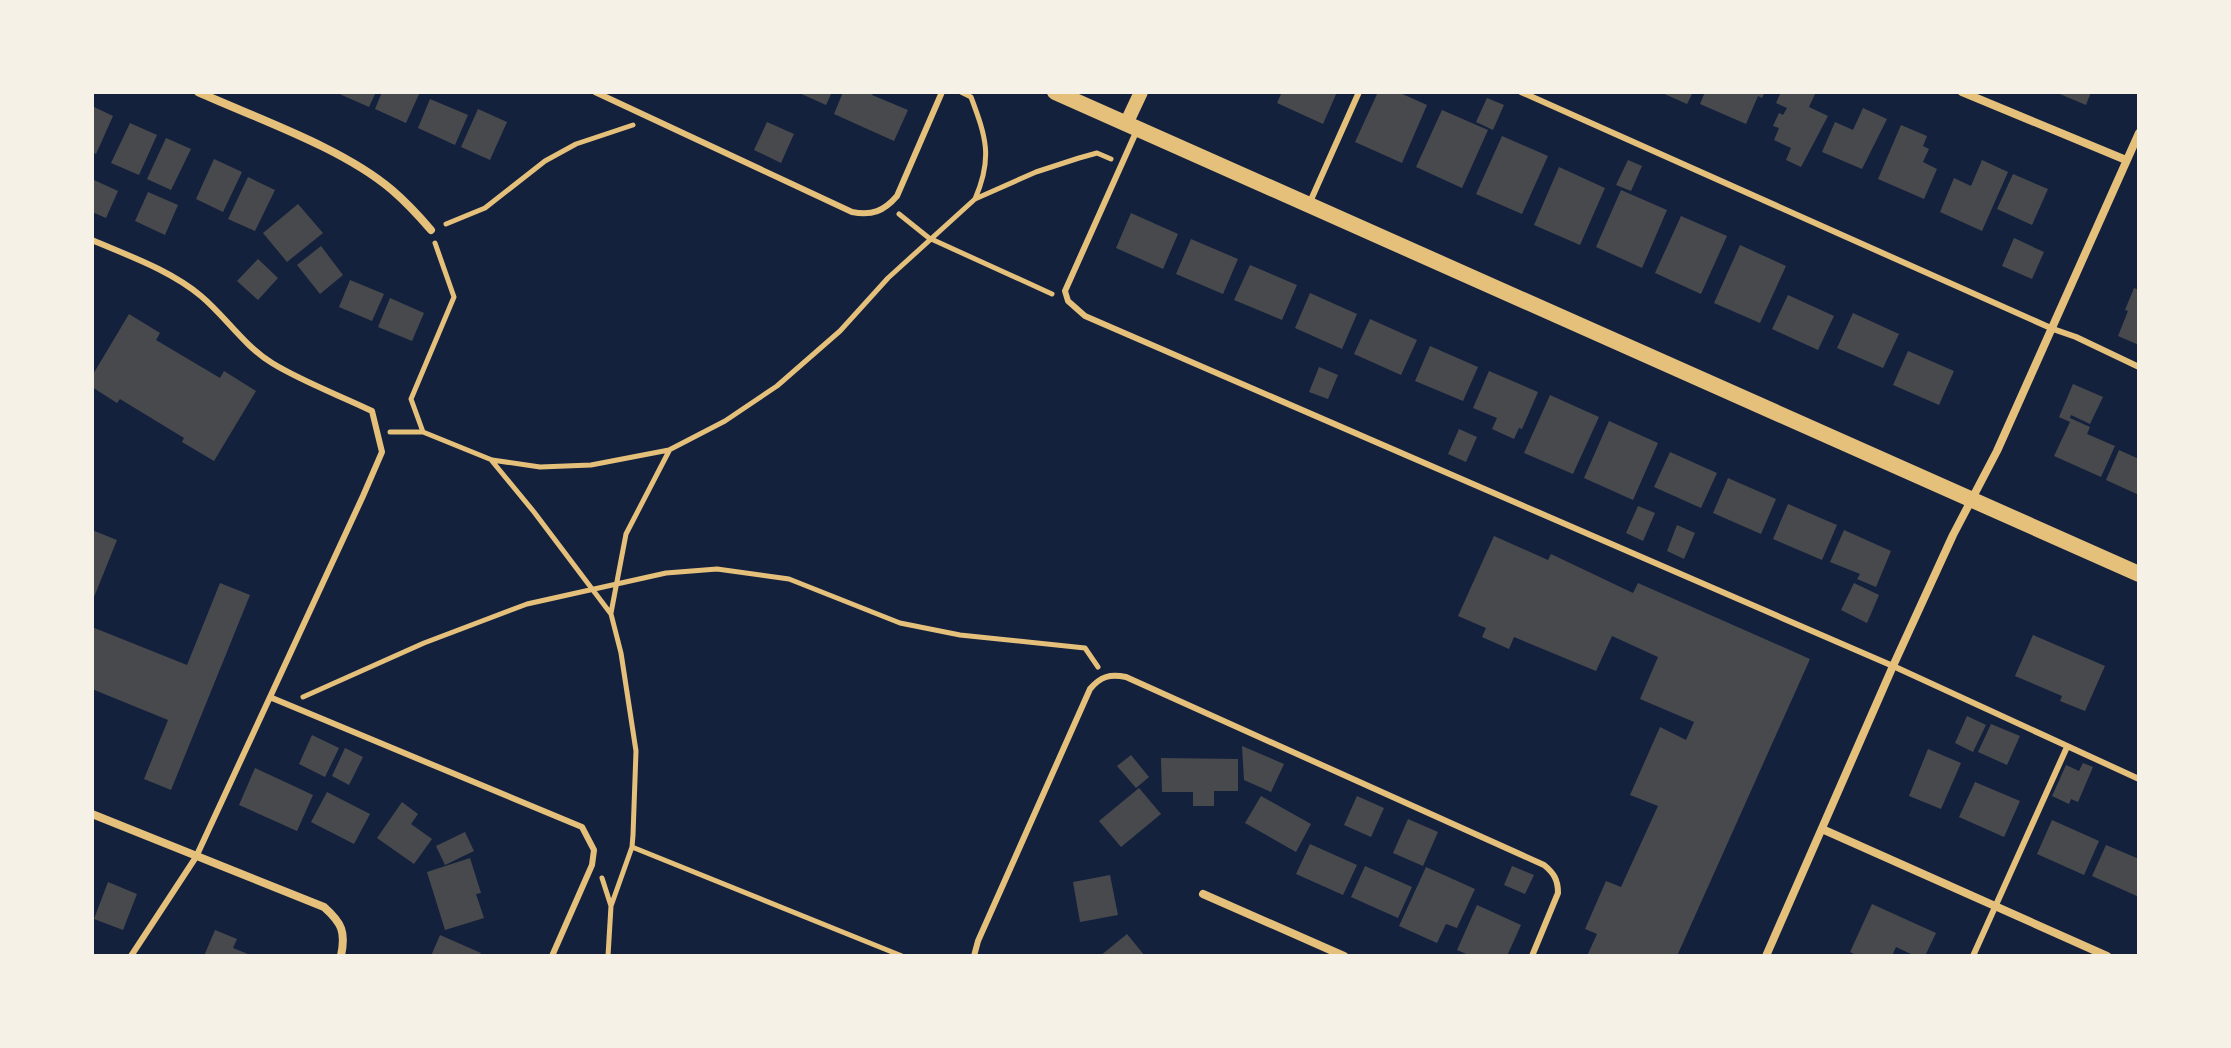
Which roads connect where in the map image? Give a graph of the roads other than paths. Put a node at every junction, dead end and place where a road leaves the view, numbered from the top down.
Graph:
1 (198, 92) edge
2 (595, 92) edge
3 (942, 92) edge
4 (1055, 92) edge
5 (1141, 92) edge
6 (1359, 92) edge
7 (1521, 92) edge
8 (1963, 92) edge
9 (1132, 127) junction
10 (2139, 133) edge
11 (2126, 160) junction
12 (1308, 205) junction
13 (431, 230) road end
14 (92, 240) edge
15 (2053, 329) junction
16 (2139, 367) edge
17 (1972, 500) junction
18 (2138, 571) edge
19 (1893, 666) junction
20 (272, 698) junction
21 (2067, 747) junction
22 (2139, 779) edge
23 (92, 814) edge
24 (1822, 829) junction
25 (196, 857) junction
26 (1203, 894) dead end
27 (1995, 905) junction
28 (131, 956) edge
29 (341, 956) edge
30 (552, 956) edge
31 (974, 956) edge
32 (1344, 956) edge
33 (1532, 956) edge
34 (1766, 956) edge
35 (1973, 956) edge
36 (2107, 956) edge

1 - 13 street
2 - 3 lane
4 - 9 main road
5 - 9 street
6 - 12 lane
7 - 15 lane
8 - 11 street
9 - 12 main road
9 - 19 lane
10 - 11 street
11 - 15 street
12 - 17 main road
14 - 20 lane
15 - 16 lane
15 - 17 street
17 - 18 main road
17 - 19 street
19 - 21 lane
19 - 24 street
20 - 25 lane
20 - 30 lane
21 - 22 lane
21 - 27 lane
23 - 25 street
24 - 27 street
24 - 34 street
25 - 28 lane
25 - 29 street
26 - 32 street
27 - 35 lane
27 - 36 street
31 - 33 lane

